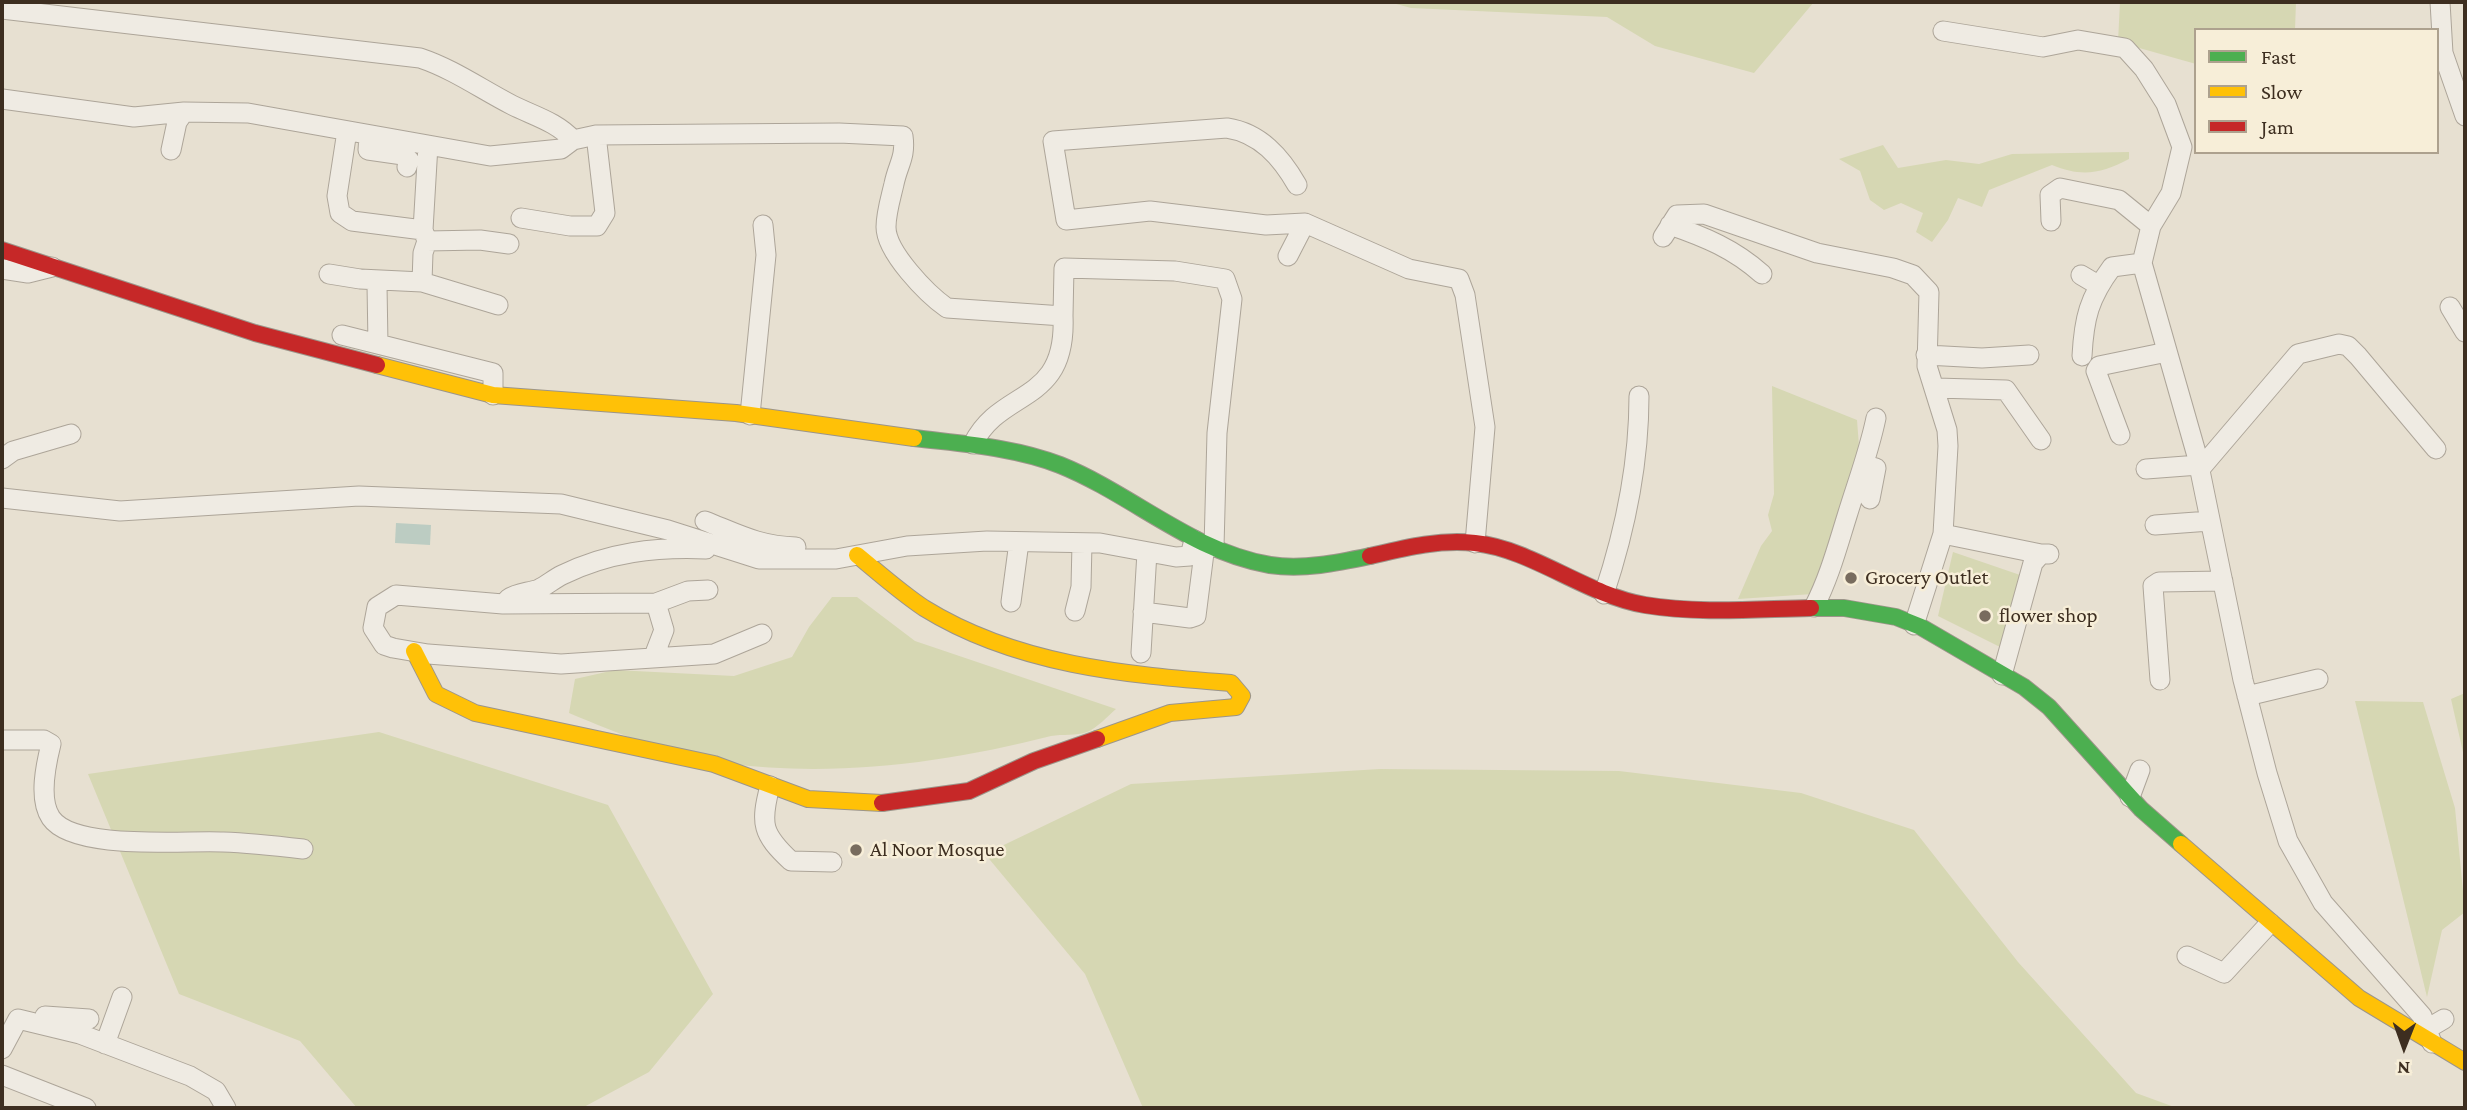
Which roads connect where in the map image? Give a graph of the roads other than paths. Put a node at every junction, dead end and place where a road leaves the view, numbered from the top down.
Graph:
1 (2440, 2) edge
2 (2, 9) edge
3 (1942, 31) dead end
4 (2, 99) edge
5 (184, 112) junction
6 (2465, 116) edge
7 (346, 131) junction
8 (369, 135) junction
9 (597, 135) junction
10 (573, 140) junction
11 (428, 145) junction
12 (171, 150) dead end
13 (407, 167) dead end
14 (1297, 184) dead end
15 (521, 218) dead end
16 (2051, 221) dead end
17 (1305, 223) junction
18 (763, 225) dead end
19 (2151, 226) junction
20 (425, 236) junction
21 (509, 244) dead end
22 (2, 250) edge
23 (1288, 256) dead end
24 (2142, 263) junction
25 (52, 267) junction
26 (2, 269) edge
27 (329, 274) dead end
28 (1762, 274) dead end
29 (422, 282) junction
30 (377, 285) dead end
31 (498, 305) dead end
32 (2450, 307) dead end
33 (1063, 316) junction
34 (2465, 332) edge
35 (342, 335) dead end
36 (378, 344) junction
37 (2167, 352) junction
38 (1926, 355) junction
39 (2029, 355) dead end
40 (2082, 356) dead end
41 (1936, 388) junction
42 (493, 395) junction
43 (1639, 396) dead end
44 (750, 415) junction
45 (1876, 418) dead end
46 (71, 434) dead end
47 (2120, 435) dead end
48 (2042, 440) dead end
49 (974, 444) junction
50 (2436, 449) dead end
51 (2, 459) edge
52 (1866, 465) junction
53 (2199, 467) junction
54 (2146, 469) dead end
55 (2, 498) edge
56 (1870, 499) dead end
57 (705, 521) dead end
58 (2210, 521) junction
59 (2155, 525) dead end
60 (1942, 534) junction
61 (1019, 542) junction
62 (1082, 543) junction
63 (1475, 543) junction
64 (1204, 544) junction
65 (720, 550) junction
66 (1147, 552) junction
67 (861, 554) junction
68 (1345, 561) junction
69 (2157, 571) dead end
70 (2222, 576) junction
71 (1355, 579) dead end
72 (708, 590) dead end
73 (1604, 594) junction
74 (1011, 601) dead end
75 (656, 603) junction
76 (503, 604) junction
77 (1814, 607) junction
78 (1075, 611) dead end
79 (1143, 612) junction
80 (1914, 625) junction
81 (762, 635) dead end
82 (414, 651) junction
83 (1141, 653) dead end
84 (654, 656) junction
85 (2002, 675) junction
86 (2318, 678) dead end
87 (2160, 680) dead end
88 (2247, 696) junction
89 (2, 740) edge
90 (2140, 769) dead end
91 (770, 786) junction
92 (2130, 797) junction
93 (303, 849) dead end
94 (832, 862) dead end
95 (2270, 923) junction
96 (2187, 956) dead end
97 (122, 998) dead end
98 (89, 1019) dead end
99 (2444, 1019) dead end
100 (23, 1020) junction
101 (2429, 1036) junction
102 (105, 1044) junction
103 (2, 1049) edge
104 (2465, 1062) edge
105 (2, 1075) edge
106 (86, 1108) edge
107 (226, 1108) edge

1 - 6 street
2 - 10 street
3 - 19 street
4 - 5 street
5 - 7 street
5 - 12 street
7 - 8 street
7 - 20 street
8 - 11 street
8 - 13 street
9 - 10 street
9 - 15 street
9 - 33 street
10 - 11 street
11 - 20 street
14 - 17 street
16 - 19 street
17 - 23 street
17 - 63 street
18 - 44 street
19 - 24 street
20 - 21 street
20 - 29 street
22 - 25 main road
24 - 37 street
24 - 40 street
25 - 26 street
25 - 42 main road
27 - 29 street
28 - 38 street
29 - 31 street
30 - 36 street
32 - 34 street
33 - 49 street
33 - 64 street
35 - 36 street
36 - 42 street
37 - 47 street
37 - 53 street
38 - 39 street
38 - 41 street
41 - 48 street
41 - 60 street
42 - 44 main road
43 - 73 street
44 - 49 main road
45 - 52 street
46 - 51 street
49 - 64 main road
50 - 53 street
52 - 56 street
52 - 77 street
53 - 54 street
53 - 58 street
55 - 65 street
57 - 67 street
58 - 59 street
58 - 70 street
60 - 80 street
60 - 85 street
61 - 62 street
61 - 67 street
61 - 74 street
62 - 66 street
62 - 78 street
63 - 68 main road
63 - 73 main road
64 - 66 street
64 - 68 main road
64 - 79 street
65 - 67 street
65 - 76 street
66 - 79 street
67 - 91 main road
68 - 71 street
69 - 70 street
70 - 87 street
70 - 88 street
72 - 75 street
73 - 77 main road
75 - 76 street
75 - 84 street
76 - 82 street
77 - 80 main road
79 - 83 street
80 - 85 main road
81 - 84 street
82 - 84 street
82 - 91 main road
85 - 92 main road
86 - 88 street
88 - 101 street
89 - 93 street
90 - 92 street
91 - 94 street
92 - 95 main road
95 - 96 street
95 - 101 main road
97 - 102 street
98 - 100 street
99 - 101 street
100 - 102 street
100 - 103 street
101 - 104 main road
102 - 107 street
105 - 106 street

